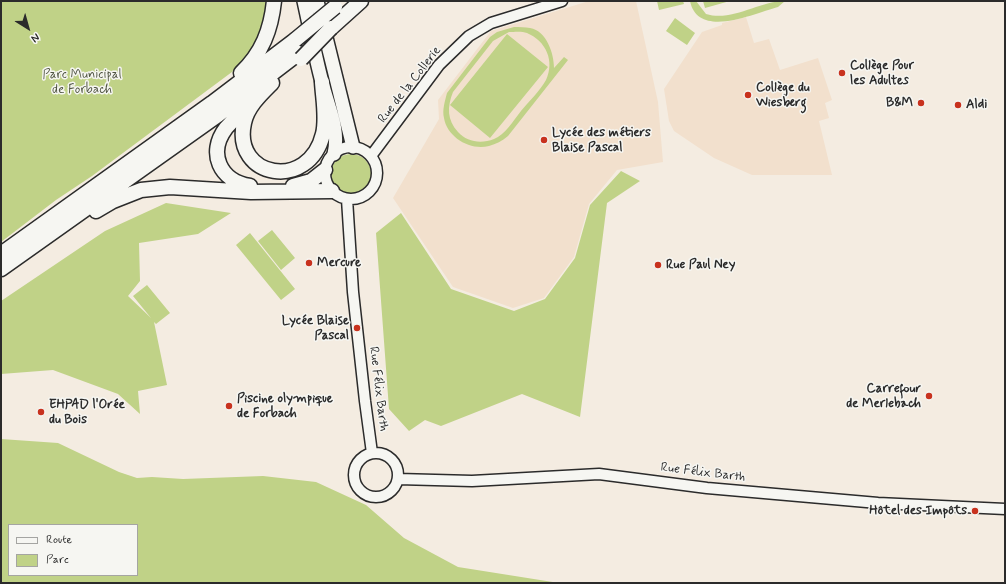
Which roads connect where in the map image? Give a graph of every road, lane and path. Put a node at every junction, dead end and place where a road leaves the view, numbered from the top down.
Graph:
1 (274, 1) edge
2 (304, 1) edge
3 (316, 1) edge
4 (361, 1) edge
5 (562, 1) edge
6 (338, 4) edge
7 (298, 51) junction
8 (322, 82) junction
9 (212, 103) junction
10 (250, 108) junction
11 (353, 147) junction
12 (334, 154) junction
13 (371, 156) junction
14 (325, 170) junction
15 (332, 191) junction
16 (347, 199) junction
17 (30, 248) junction
18 (1, 254) edge
19 (1, 269) edge
20 (372, 453) junction
21 (398, 479) junction
22 (1005, 509) edge

1 - 9 highway
2 - 8 highway
3 - 11 highway
4 - 7 highway, bridge
5 - 13 street, Rue de la Collerie
6 - 7 highway, bridge
7 - 9 highway
7 - 10 highway
7 - 17 highway
8 - 10 highway
8 - 12 highway
9 - 18 highway
10 - 14 highway
11 - 12 street
11 - 13 street
12 - 14 street
13 - 16 street
14 - 15 street
15 - 16 street
15 - 17 highway
16 - 20 street, Rue Félix Barth
17 - 19 highway
20 - 21 street
20 - 21 street
21 - 22 street, Rue Félix Barth

